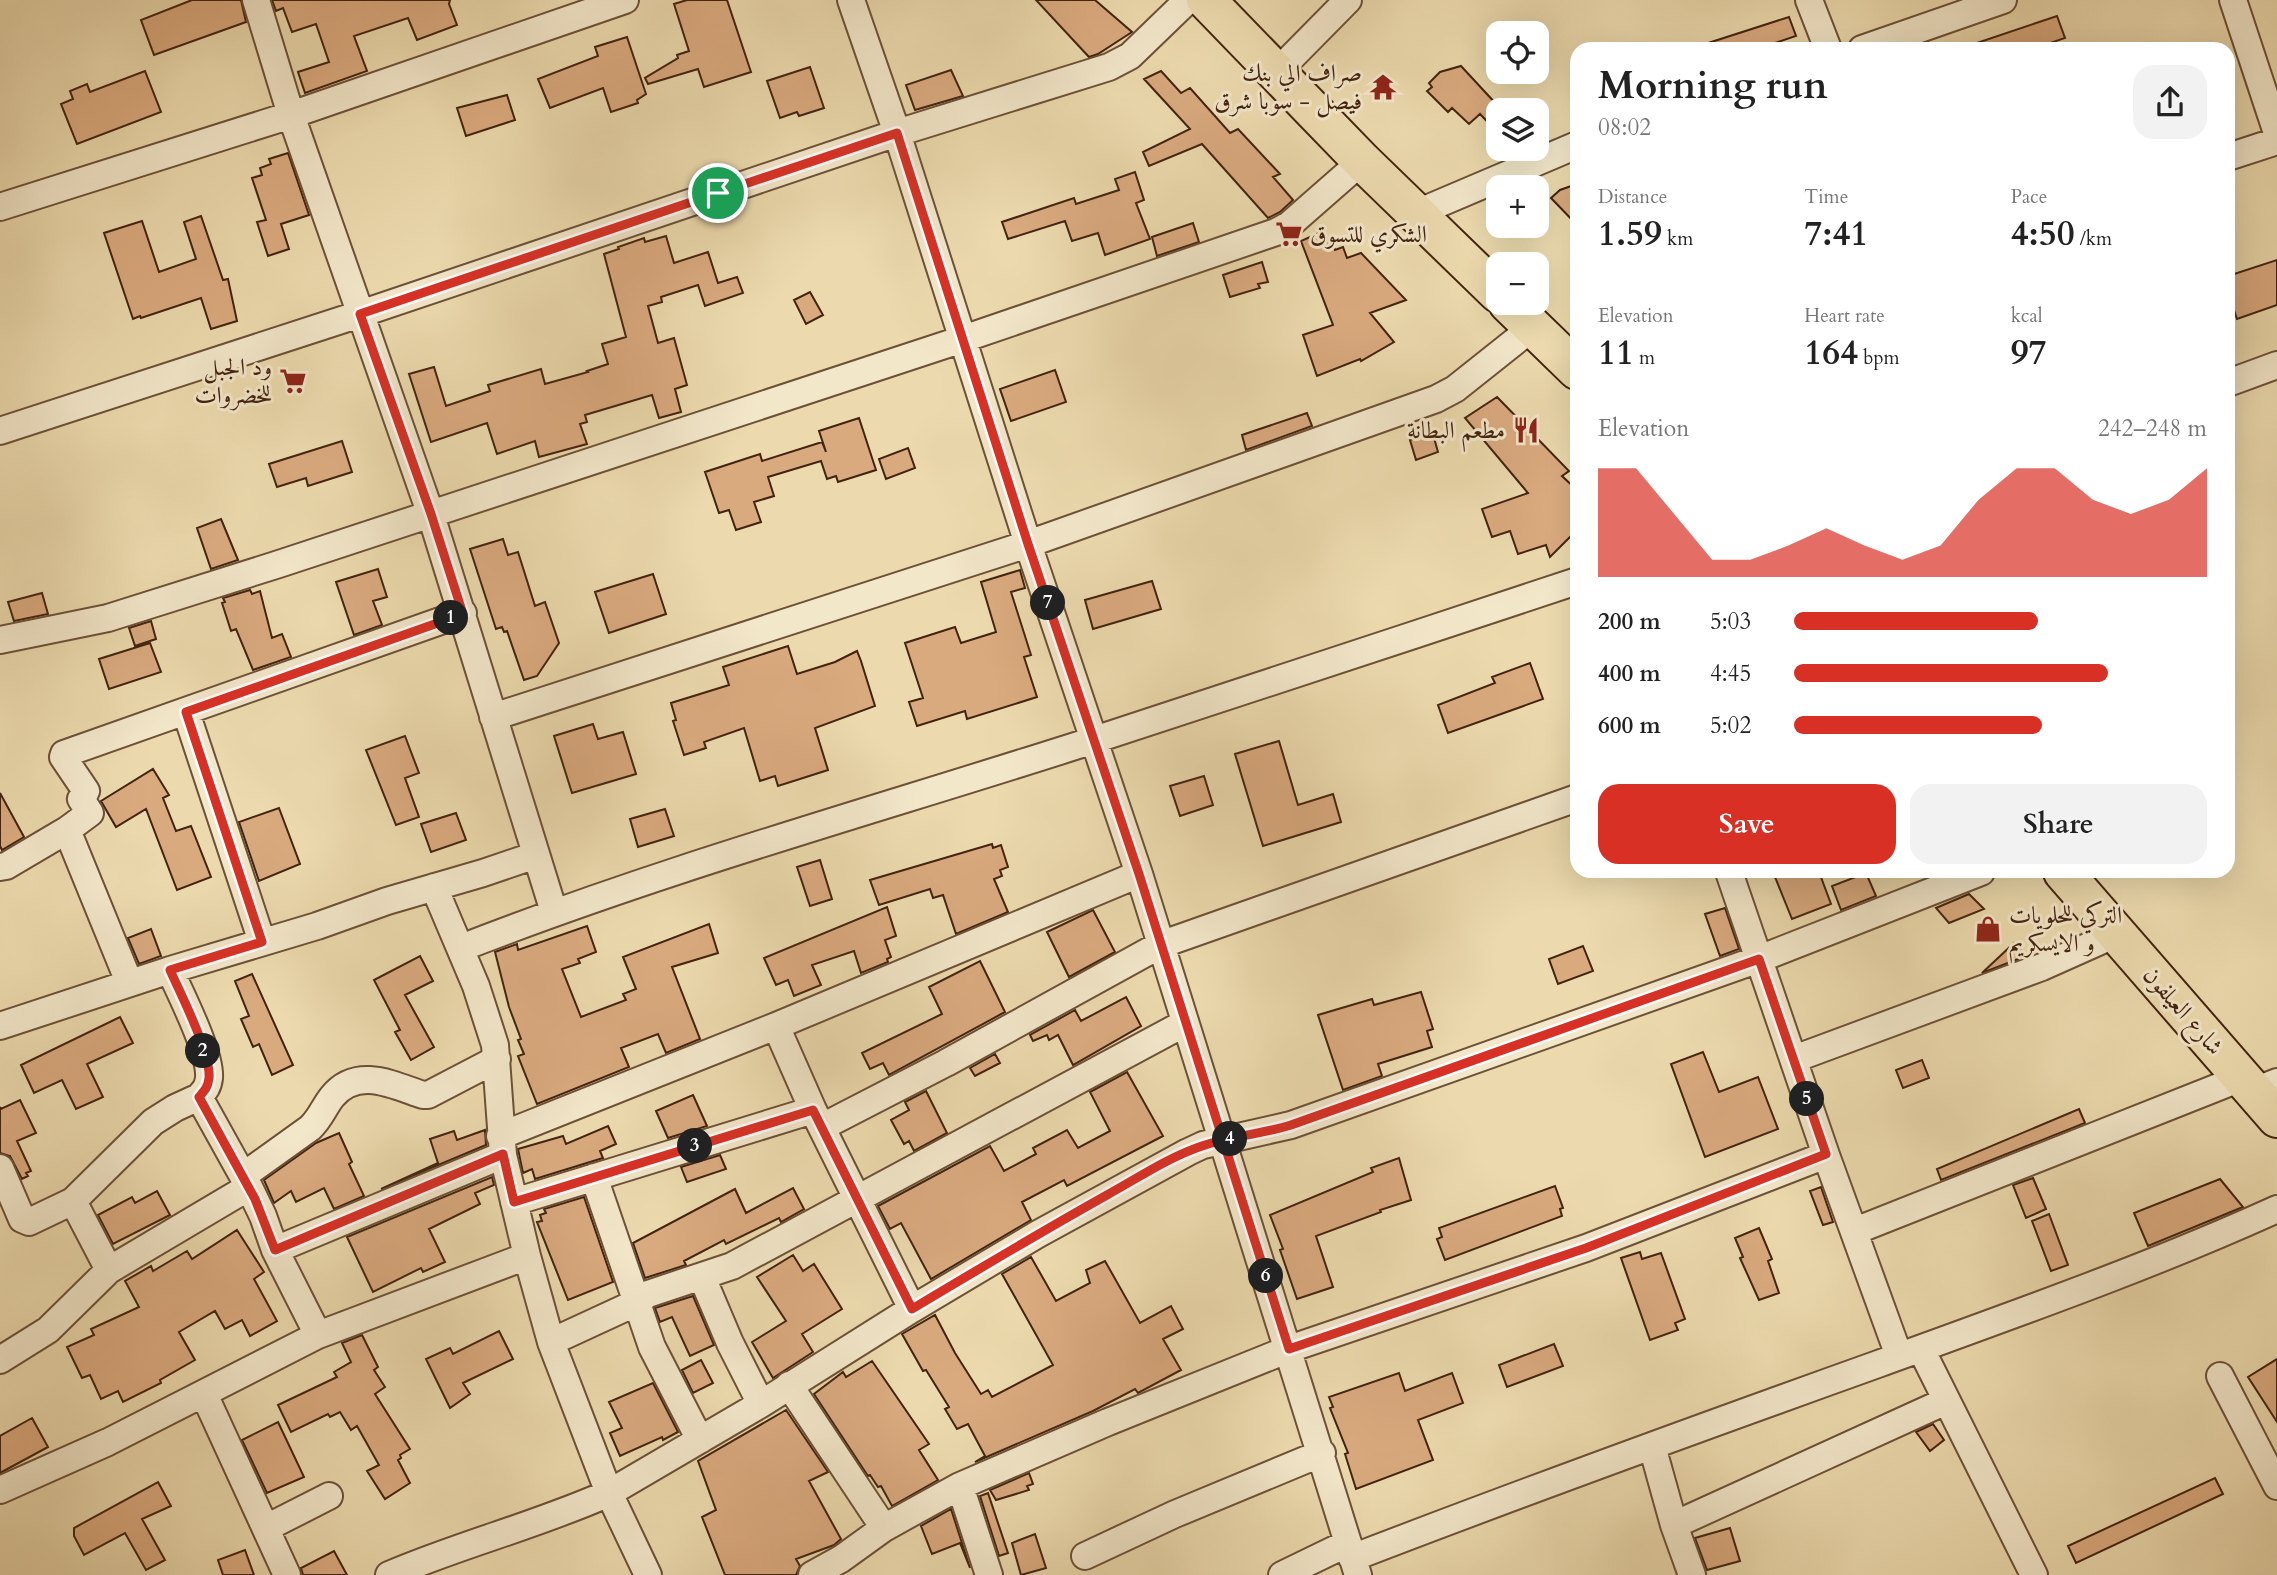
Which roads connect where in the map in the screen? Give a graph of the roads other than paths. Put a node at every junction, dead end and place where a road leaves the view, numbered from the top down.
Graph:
1 (256, 0) edge
2 (625, 0) edge
3 (850, 0) edge
4 (1188, 0) edge
5 (1206, 0) edge
6 (1348, 0) edge
7 (1809, 0) edge
8 (2004, 0) edge
9 (2233, 0) edge
10 (1825, 42) edge
11 (1881, 42) edge
12 (1277, 72) junction
13 (291, 115) junction
14 (897, 133) junction
15 (2277, 133) edge
16 (2277, 141) edge
17 (1570, 148) edge
18 (2235, 155) edge
19 (1362, 161) junction
20 (0, 208) edge
21 (1417, 213) junction
22 (1486, 280) edge
23 (360, 314) junction
24 (1521, 315) edge
25 (963, 339) junction
26 (1570, 363) edge
27 (2277, 366) edge
28 (2235, 381) edge
29 (0, 431) edge
30 (431, 514) junction
31 (1028, 544) junction
32 (1570, 583) edge
33 (463, 614) junction
34 (0, 640) edge
35 (186, 712) junction
36 (493, 717) junction
37 (1093, 741) junction
38 (1570, 800) edge
39 (67, 830) junction
40 (536, 855) junction
41 (0, 867) edge
42 (1139, 874) junction
43 (1731, 878) edge
44 (1966, 878) edge
45 (2068, 878) edge
46 (434, 887) junction
47 (554, 912) junction
48 (2116, 934) junction
49 (262, 942) junction
50 (1160, 945) junction
51 (461, 948) junction
52 (1759, 959) junction
53 (170, 970) junction
54 (129, 982) junction
55 (1185, 1024) junction
56 (0, 1026) edge
57 (776, 1026) junction
58 (497, 1059) junction
59 (1794, 1059) junction
60 (2262, 1092) edge
61 (199, 1097) junction
62 (818, 1119) junction
63 (1223, 1140) junction
64 (501, 1145) junction
65 (1826, 1154) junction
66 (0, 1168) edge
67 (594, 1177) junction
68 (246, 1181) junction
69 (858, 1200) junction
70 (73, 1201) junction
71 (514, 1202) junction
72 (2277, 1209) edge
73 (1854, 1231) junction
74 (275, 1250) junction
75 (527, 1256) junction
76 (109, 1270) junction
77 (702, 1277) junction
78 (636, 1301) junction
79 (912, 1309) junction
80 (318, 1335) junction
81 (551, 1342) junction
82 (1289, 1349) junction
83 (1910, 1352) junction
84 (0, 1360) edge
85 (2220, 1376) dead end
86 (789, 1385) junction
87 (204, 1394) junction
88 (1946, 1401) junction
89 (761, 1404) junction
90 (699, 1440) junction
91 (1652, 1446) junction
92 (1322, 1453) junction
93 (960, 1486) junction
94 (2277, 1486) edge
95 (0, 1490) edge
96 (609, 1493) junction
97 (329, 1496) dead end
98 (1674, 1525) junction
99 (266, 1528) junction
100 (884, 1528) junction
101 (1085, 1556) dead end
102 (1353, 1559) edge
103 (2029, 1573) edge
104 (287, 1575) edge
105 (389, 1575) edge
106 (648, 1575) edge
107 (812, 1575) edge
108 (989, 1575) edge
109 (1282, 1575) edge
110 (1692, 1575) edge

1 - 13 street
2 - 13 street
3 - 14 street
4 - 14 street
5 - 12 highway
6 - 12 street
7 - 10 street
8 - 11 street
9 - 15 street
12 - 19 highway
13 - 20 street
13 - 23 street
14 - 23 street
14 - 25 street
16 - 18 street
17 - 21 street
19 - 21 highway
19 - 25 street
21 - 22 highway
23 - 29 street
23 - 30 street
24 - 26 highway
24 - 31 street
25 - 30 street
25 - 31 street
27 - 28 street
30 - 33 street
30 - 34 street
31 - 36 street
31 - 37 street
32 - 37 street
33 - 35 street
33 - 36 street
35 - 39 street
35 - 49 street
36 - 40 street
37 - 42 street
37 - 47 street
38 - 50 street
39 - 41 street
39 - 54 street
40 - 46 street
40 - 47 street
42 - 50 street
42 - 57 street
43 - 52 street
44 - 52 street
45 - 48 highway, شارع العيلفون
46 - 49 street
46 - 51 street
47 - 51 street
48 - 59 street
48 - 60 highway, شارع العيلفون
49 - 53 street
50 - 55 street
50 - 62 street
51 - 58 street
52 - 59 street
52 - 63 street
53 - 54 street
53 - 61 street
54 - 56 street
55 - 63 street
55 - 69 street
57 - 62 street
57 - 64 street
58 - 64 street
58 - 68 street
59 - 65 street
60 - 73 street
61 - 68 street
61 - 70 street
62 - 67 street
62 - 69 street
63 - 79 street
63 - 82 street
64 - 71 street
64 - 74 street
65 - 73 street
65 - 82 street
66 - 70 street
67 - 71 street
67 - 78 street
68 - 74 street
68 - 76 street
69 - 77 street
69 - 79 street
70 - 76 street
71 - 75 street
72 - 83 street
73 - 83 street
74 - 80 street
75 - 80 street
75 - 81 street
76 - 84 street
77 - 78 street
77 - 89 street
78 - 81 street
78 - 90 street
79 - 86 street
80 - 87 street
81 - 96 street
82 - 92 street
82 - 93 street
83 - 88 street
83 - 91 street
85 - 94 street
86 - 89 street
86 - 100 street
87 - 95 street
87 - 99 street
88 - 98 street
88 - 103 street
89 - 90 street
90 - 96 street
91 - 98 street
91 - 102 street
92 - 101 street
92 - 102 street
93 - 100 street
93 - 108 street
96 - 105 street
96 - 106 street
97 - 99 street
98 - 110 street
99 - 104 street
100 - 107 street
102 - 109 street

